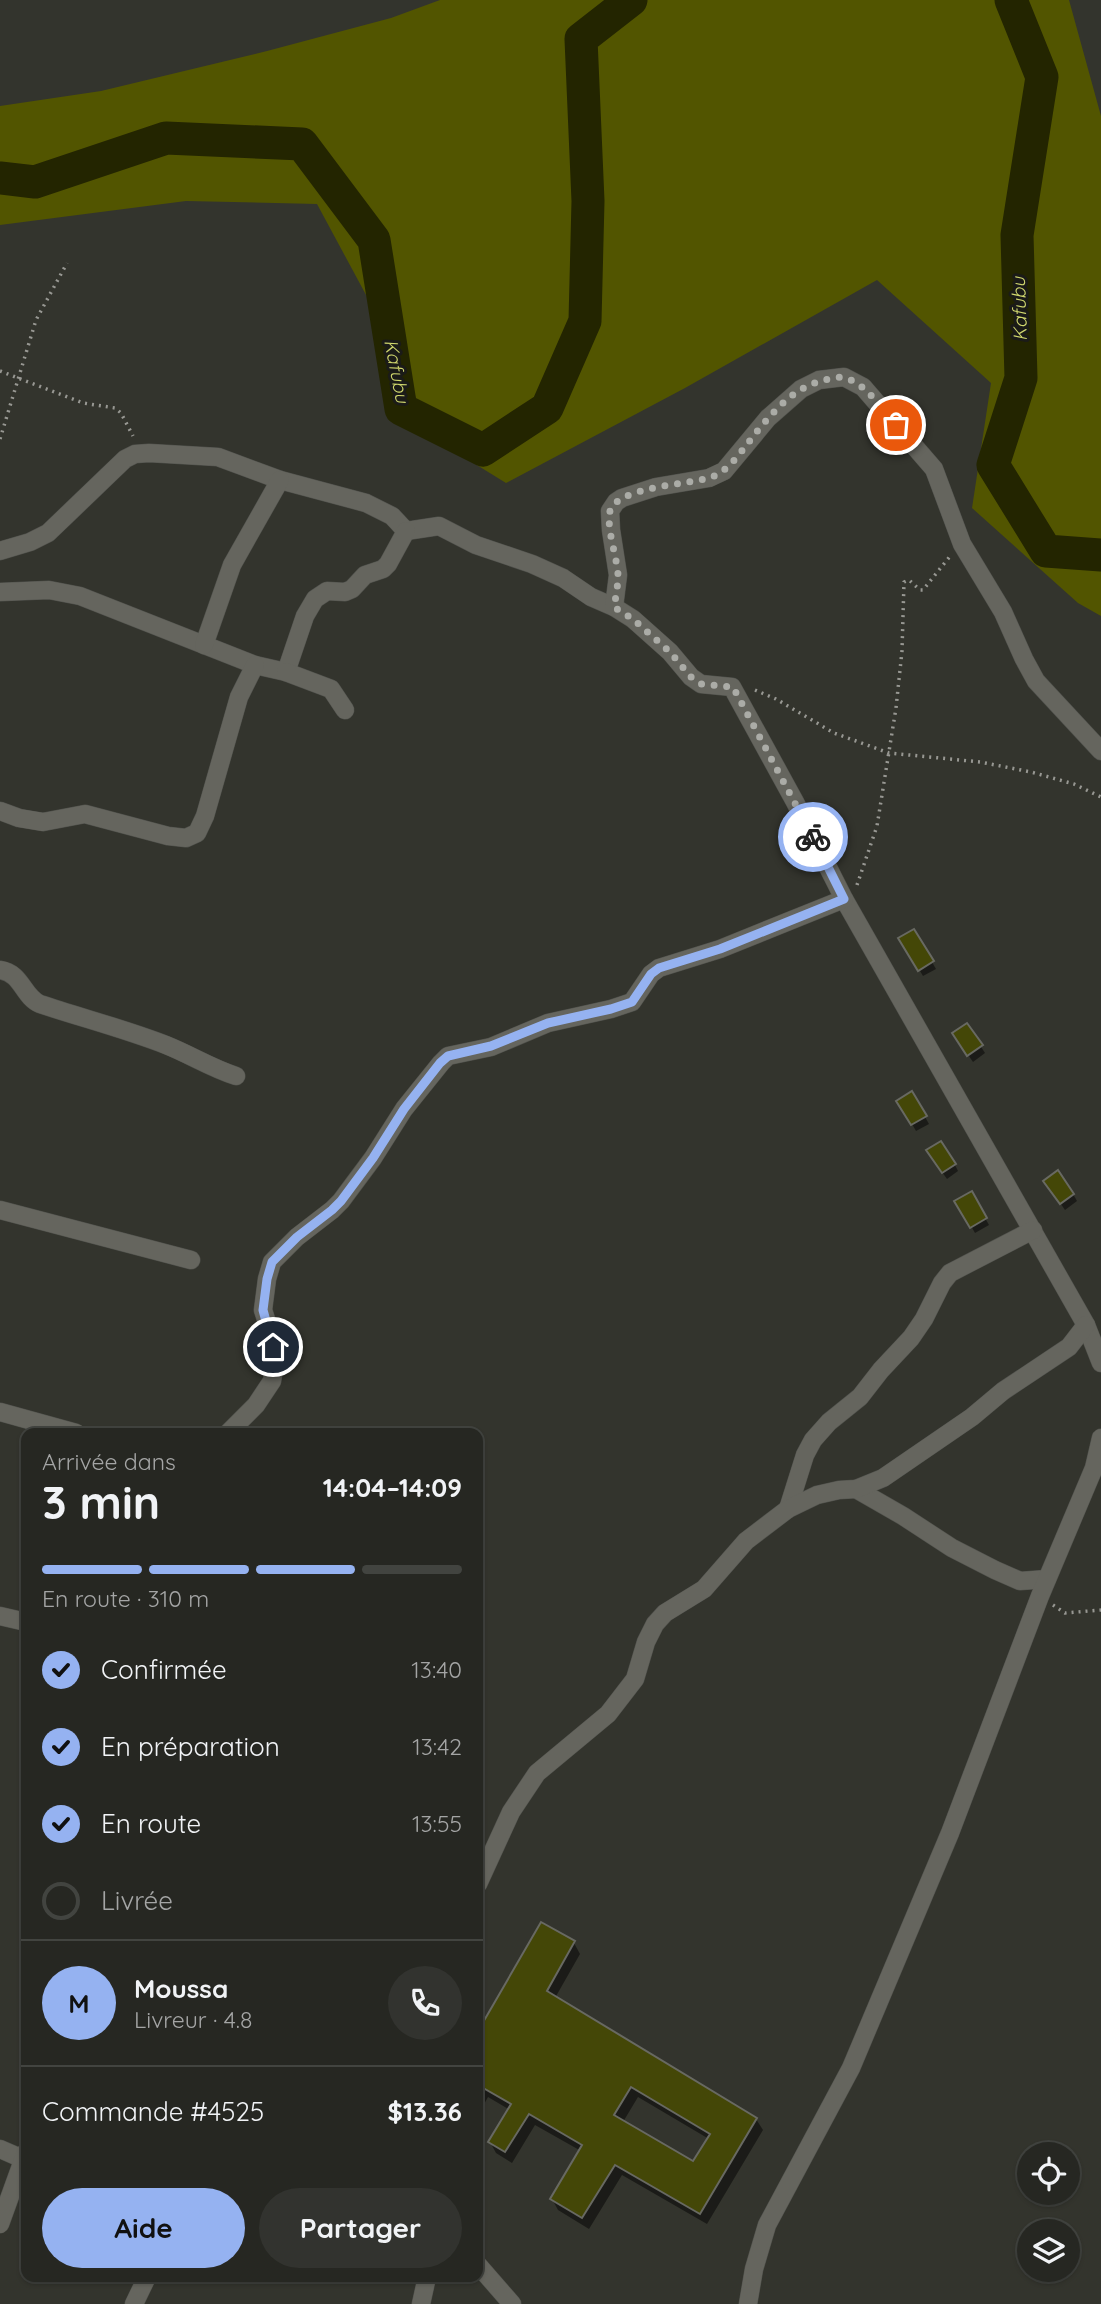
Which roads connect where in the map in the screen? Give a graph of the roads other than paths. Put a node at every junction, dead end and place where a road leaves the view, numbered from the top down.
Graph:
1 (280, 480) junction
2 (406, 531) junction
3 (0, 551) edge
4 (0, 592) edge
5 (614, 607) junction
6 (204, 645) junction
7 (254, 665) junction
8 (286, 672) junction
9 (345, 710) dead end
10 (1101, 751) edge
11 (0, 811) edge
12 (850, 893) junction
13 (0, 970) edge
14 (236, 1076) dead end
15 (0, 1210) edge
16 (1033, 1230) junction
17 (191, 1260) dead end
18 (1086, 1325) junction
19 (1101, 1363) edge
20 (0, 1412) edge
21 (58, 1428) edge
22 (233, 1428) edge
23 (1101, 1438) edge
24 (856, 1489) junction
25 (788, 1509) junction
26 (1047, 1578) junction
27 (0, 1616) edge
28 (21, 1621) edge
29 (483, 1873) edge
30 (0, 2149) edge
31 (21, 2154) edge
32 (21, 2166) edge
33 (0, 2224) edge
34 (483, 2271) edge
35 (145, 2282) edge
36 (426, 2282) edge
37 (510, 2303) edge
38 (134, 2304) edge
39 (421, 2304) edge
40 (748, 2304) edge

1 - 2 street
1 - 3 street
1 - 6 street
2 - 5 street
2 - 8 street
4 - 6 street
5 - 10 street
5 - 12 street
6 - 7 street
7 - 8 street
7 - 11 street
8 - 9 street
12 - 16 street
12 - 22 street
13 - 14 street
15 - 17 street
16 - 18 street
16 - 25 street
18 - 19 street
18 - 24 street
20 - 21 street
23 - 26 street
24 - 25 street
24 - 26 street
25 - 29 street
26 - 40 street
27 - 28 street
30 - 31 street
32 - 33 street
34 - 37 street
35 - 38 street
36 - 39 street

